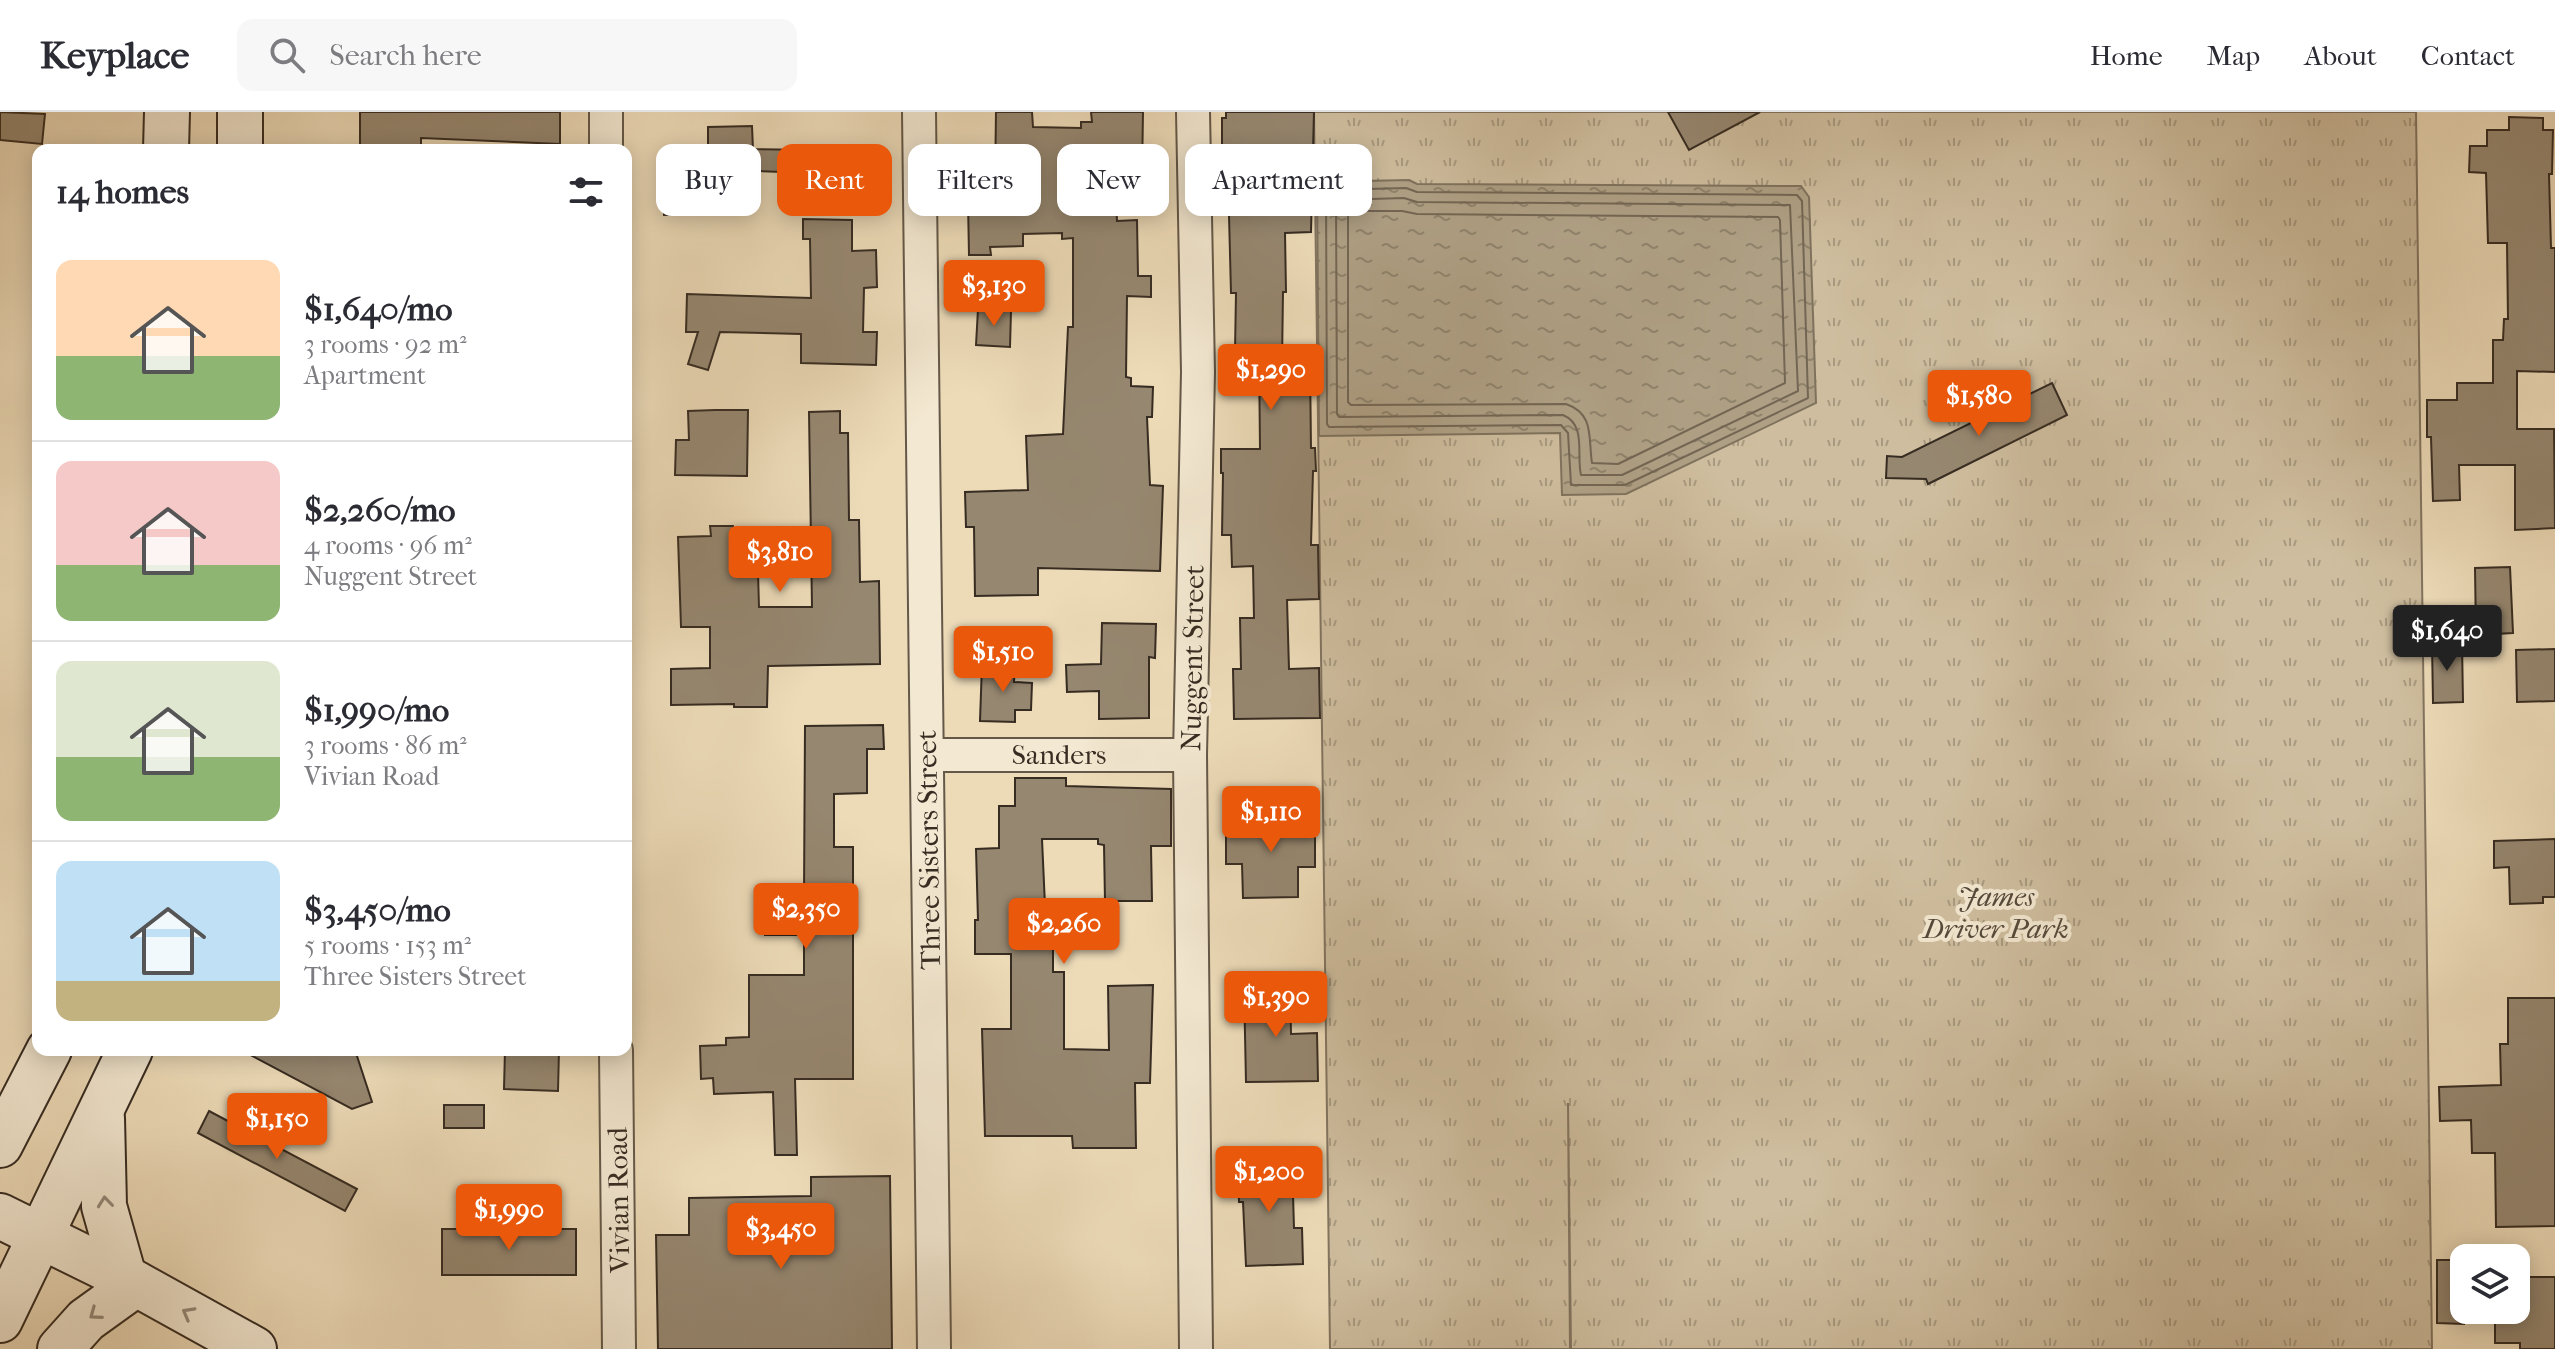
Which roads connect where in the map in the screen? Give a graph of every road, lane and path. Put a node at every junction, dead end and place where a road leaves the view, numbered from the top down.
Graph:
1 (167, 112) edge
2 (240, 112) edge
3 (606, 112) edge
4 (919, 112) edge
5 (1193, 112) edge
6 (166, 144) edge
7 (240, 144) edge
8 (606, 144) edge
9 (927, 755) junction
10 (1190, 755) junction
11 (46, 1056) edge
12 (127, 1056) edge
13 (616, 1056) edge
14 (102, 1110) junction
15 (0, 1145) edge
16 (0, 1216) edge
17 (41, 1237) junction
18 (130, 1281) junction
19 (0, 1320) edge
20 (60, 1349) edge
21 (254, 1349) edge
22 (619, 1349) edge
23 (934, 1349) edge
24 (1196, 1349) edge

1 - 6 main road
2 - 7 main road
3 - 8 street
4 - 9 street, Three Sisters Street
5 - 10 street, Nuggent Street
9 - 10 street, Sanders
9 - 23 street, Three Sisters Street
10 - 24 street, Nuggent Street
11 - 15 main road
12 - 14 main road
13 - 22 street, Vivian Road
14 - 17 main road
18 -> 14 main road
16 - 17 main road
17 - 18 main road
17 - 19 main road
18 -> 20 main road
21 -> 18 main road

